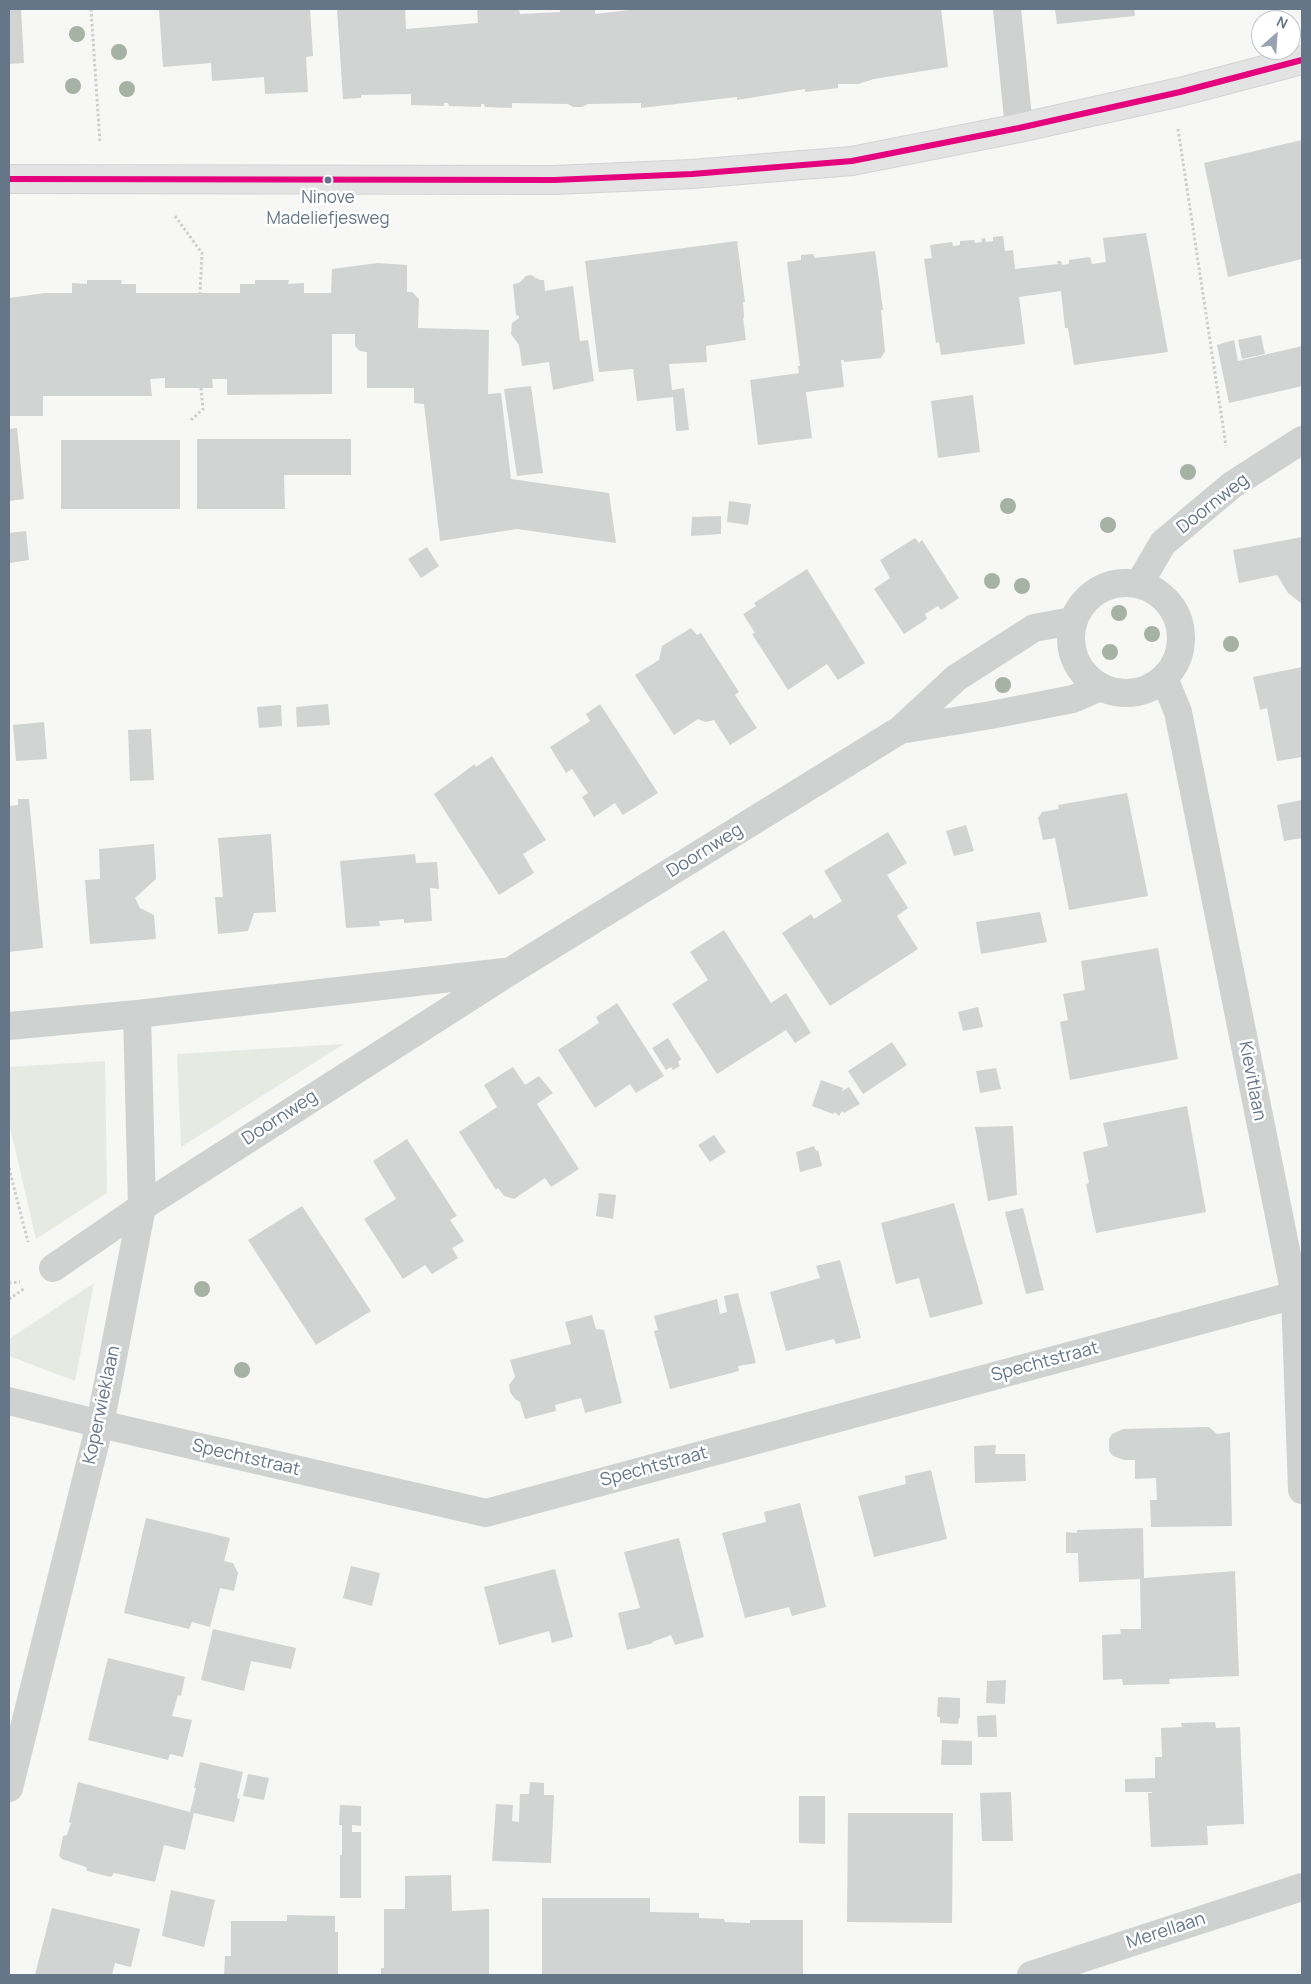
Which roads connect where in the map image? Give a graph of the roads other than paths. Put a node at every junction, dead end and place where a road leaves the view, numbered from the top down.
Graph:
1 (1007, 9) edge
2 (1302, 60) edge
3 (1019, 128) junction
4 (9, 178) edge
5 (1302, 440) edge
6 (1139, 584) junction
7 (1072, 621) junction
8 (1164, 678) junction
9 (1100, 687) junction
10 (900, 730) junction
11 (509, 972) junction
12 (138, 1014) junction
13 (9, 1026) edge
14 (142, 1207) junction
15 (53, 1268) dead end
16 (1295, 1295) junction
17 (9, 1401) edge
18 (100, 1424) junction
19 (1302, 1490) edge
20 (9, 1788) edge
21 (1302, 1887) edge
22 (1030, 1975) edge

1 - 3 street
2 - 3 main road
3 - 4 main road
5 - 6 street, Doornweg
6 - 7 street
6 - 8 street
7 - 9 street
7 - 10 street, Doornweg
8 - 9 street
8 - 16 street, Kievitlaan
9 - 10 street, Doornweg
10 - 11 street, Doornweg
11 - 12 street, Doornweg
11 - 14 street, Doornweg
12 - 13 street, Doornweg
12 - 14 street, Koperwieklaan
14 - 15 street, Doornweg
14 - 18 street, Koperwieklaan
16 - 18 street, Spechtstraat
16 - 19 street, Kievitlaan
17 - 18 street, Spechtstraat
18 - 20 street, Koperwieklaan
21 - 22 street, Merellaan

